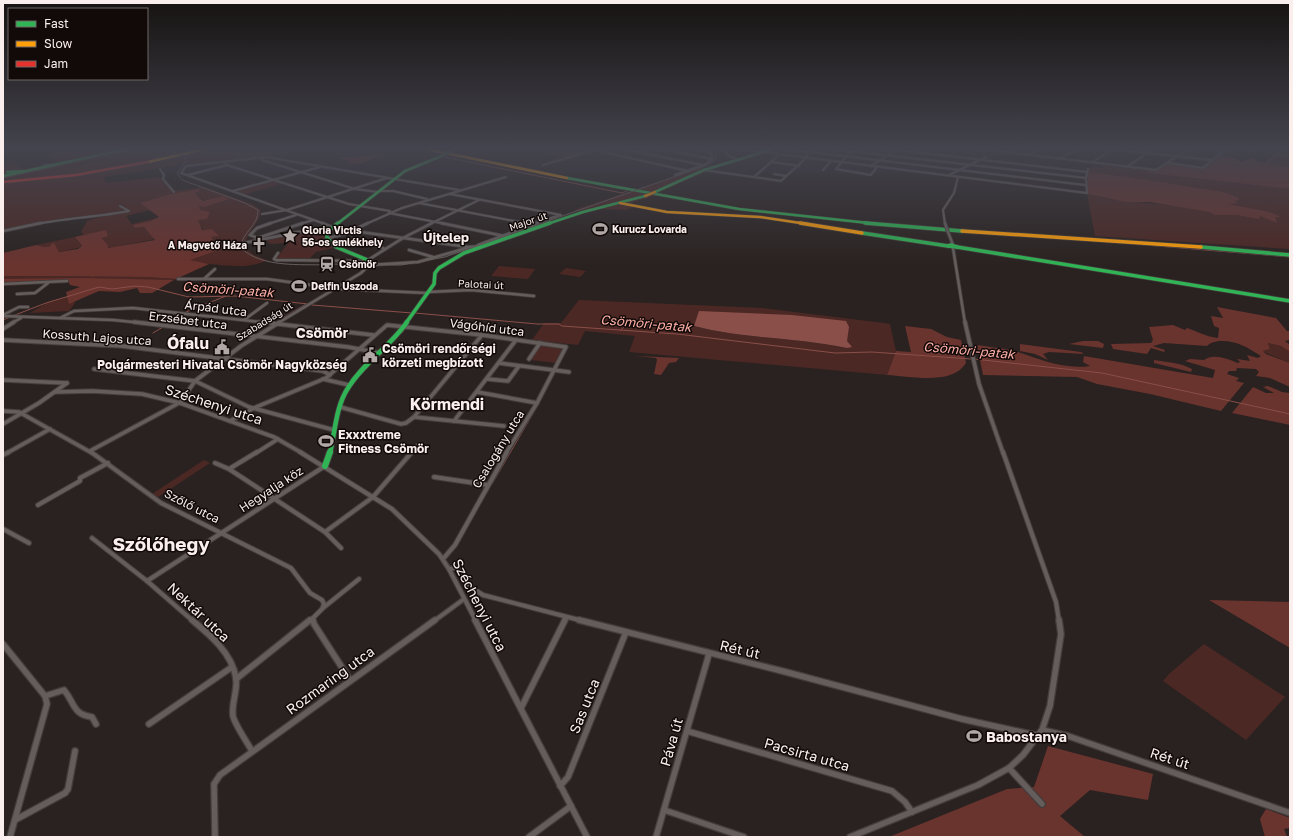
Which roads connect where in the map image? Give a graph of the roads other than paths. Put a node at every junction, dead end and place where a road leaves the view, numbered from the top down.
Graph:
1 (170, 187) edge
2 (218, 187) edge
3 (248, 187) edge
4 (295, 187) edge
5 (349, 187) edge
6 (360, 187) edge
7 (383, 187) edge
8 (443, 187) edge
9 (469, 187) edge
10 (617, 187) edge
11 (622, 187) edge
12 (666, 187) edge
13 (956, 187) edge
14 (1040, 187) edge
15 (1086, 187) edge
16 (355, 189) junction
17 (459, 190) junction
18 (378, 191) junction
19 (174, 192) dead end
20 (232, 192) junction
21 (448, 194) junction
22 (327, 198) junction
23 (428, 200) junction
24 (479, 200) junction
25 (418, 203) junction
26 (627, 203) junction
27 (120, 206) dead end
28 (360, 206) junction
29 (286, 210) junction
30 (457, 210) junction
31 (390, 212) junction
32 (262, 214) dead end
33 (297, 215) junction
34 (313, 220) junction
35 (434, 222) junction
36 (533, 225) junction
37 (332, 227) junction
38 (352, 230) junction
39 (3, 231) edge
40 (327, 235) junction
41 (504, 236) junction
42 (403, 238) junction
43 (258, 239) junction
44 (234, 244) dead end
45 (480, 245) junction
46 (376, 246) dead end
47 (952, 246) junction
48 (468, 247) junction
49 (1212, 247) junction
50 (385, 249) junction
51 (409, 250) dead end
52 (1290, 251) edge
53 (278, 252) dead end
54 (1290, 255) edge
55 (434, 258) junction
56 (369, 262) junction
57 (215, 269) dead end
58 (178, 279) dead end
59 (204, 280) junction
60 (49, 282) junction
61 (67, 282) dead end
62 (3, 284) edge
63 (336, 288) junction
64 (429, 292) junction
65 (17, 294) dead end
66 (534, 296) dead end
67 (267, 303) dead end
68 (1290, 303) edge
69 (14, 306) dead end
70 (19, 307) junction
71 (28, 307) dead end
72 (3, 316) edge
73 (21, 318) junction
74 (59, 319) junction
75 (243, 320) junction
76 (275, 324) junction
77 (405, 327) junction
78 (3, 329) edge
79 (373, 335) junction
80 (482, 335) junction
81 (256, 336) junction
82 (3, 340) edge
83 (516, 340) junction
84 (540, 343) junction
85 (566, 347) joint
86 (360, 349) junction
87 (380, 354) junction
88 (223, 359) junction
89 (529, 359) dead end
90 (499, 363) junction
91 (519, 366) junction
92 (94, 370) dead end
93 (554, 371) junction
94 (569, 372) dead end
95 (330, 375) junction
96 (323, 379) junction
97 (487, 379) junction
98 (3, 380) edge
99 (195, 381) junction
100 (349, 385) junction
101 (55, 392) junction
102 (477, 392) junction
103 (180, 403) junction
104 (537, 403) junction
105 (340, 407) junction
106 (254, 408) junction
107 (3, 411) edge
108 (21, 413) junction
109 (414, 417) junction
110 (230, 421) junction
111 (454, 421) junction
112 (3, 424) edge
113 (504, 426) dead end
114 (50, 429) junction
115 (334, 430) junction
116 (278, 439) junction
117 (417, 446) dead end
118 (90, 451) junction
119 (3, 455) edge
120 (108, 463) junction
121 (215, 463) dead end
122 (325, 466) junction
123 (229, 469) junction
124 (434, 477) dead end
125 (488, 485) junction
126 (373, 497) junction
127 (274, 499) junction
128 (38, 505) dead end
129 (3, 528) edge
130 (325, 532) junction
131 (221, 533) junction
132 (92, 538) dead end
133 (29, 543) dead end
134 (341, 548) dead end
135 (443, 558) junction
136 (449, 568) junction
137 (359, 579) dead end
138 (147, 581) junction
139 (464, 599) junction
140 (322, 609) junction
141 (566, 617) junction
142 (313, 618) junction
143 (626, 632) junction
144 (3, 644) edge
145 (709, 654) junction
146 (232, 667) junction
147 (236, 679) junction
148 (350, 680) junction
149 (45, 696) junction
150 (521, 708) junction
151 (96, 724) dead end
152 (149, 724) dead end
153 (687, 731) junction
154 (1040, 733) junction
155 (75, 751) dead end
156 (252, 751) junction
157 (1009, 768) junction
158 (560, 786) junction
159 (1042, 804) dead end
160 (571, 806) junction
161 (664, 810) junction
162 (912, 812) junction
163 (1290, 813) edge
164 (16, 820) junction
165 (10, 837) edge
166 (215, 837) edge
167 (529, 837) edge
168 (587, 837) edge
169 (656, 837) edge
170 (744, 837) edge
171 (850, 837) edge

1 - 19 street
2 - 20 street
3 - 20 street
4 - 22 street
5 - 16 street
6 - 16 street
7 - 18 main road
8 - 17 street
9 - 17 street
10 - 54 main road
11 - 49 main road
12 - 26 main road, bridge
13 - 47 street, bridge
14 - 15 street
16 - 18 street
16 - 22 street
17 - 21 street
18 - 23 street
18 - 28 main road
20 - 29 street
21 - 23 street
21 - 24 street
22 - 28 street
22 - 29 street
23 - 25 street
24 - 30 street, Szabadság út
24 - 36 street
25 - 30 street
25 - 31 street
26 - 45 main road, Major út
26 - 47 main road
27 - 39 street
28 - 31 street
28 - 37 main road
29 - 32 street
29 - 33 street
30 - 35 street, Szabadság út
30 - 36 street
31 - 35 street
31 - 38 street
33 - 34 street
33 - 43 street
34 - 37 street
34 - 43 street
35 - 41 street
35 - 42 street, Szabadság út
36 - 41 street
37 - 38 street
37 - 40 main road
38 - 40 street
38 - 42 street
40 - 43 street
40 - 56 main road
41 - 45 street
42 - 48 street
42 - 50 street, Szabadság út
43 - 44 street, bridge
45 - 48 street
45 - 64 main road, Major út
46 - 50 street
47 - 68 main road
47 - 154 street
48 - 55 street
49 - 52 main road
49 - 54 main road
50 - 56 street, Szabadság út
51 - 55 street
53 - 56 street
55 - 56 street
56 - 63 street, Szabadság út
57 - 59 street
58 - 59 street, Palotai út
59 - 63 street, Palotai út
60 - 61 street
60 - 62 street
60 - 65 street
63 - 64 street, Palotai út
63 - 76 street, Szabadság út
64 - 66 street, Palotai út
64 - 77 main road, Major út
67 - 75 street
69 - 70 street
70 - 71 street
70 - 72 street
72 - 73 street, Erzsébet utca
73 - 74 street, Erzsébet utca
73 - 78 street
74 - 75 street, Árpád utca
74 - 81 street, Erzsébet utca
75 - 76 street, Árpád utca
76 - 79 street, Árpád utca
76 - 81 street, Szabadság út
77 - 79 street, Vágóhíd utca
77 - 80 street, Vágóhíd utca
77 - 87 main road, Major út
79 - 86 street
80 - 83 street, Vágóhíd utca
80 - 109 street
81 - 86 street, Erzsébet utca
81 - 88 street, Szabadság út
82 - 88 street, Kossuth Lajos utca
83 - 84 street, Vágóhíd utca
83 - 90 street
84 - 85 street, Vágóhíd utca
84 - 89 street
85 - 93 street, Csalogány utca
86 - 87 street, Erzsébet utca
86 - 95 street
87 - 100 main road, Major út
88 - 95 street, Kossuth Lajos utca
88 - 99 street, Szabadság út
90 - 91 street
90 - 97 street
91 - 93 street
91 - 97 street
92 - 99 street
93 - 94 street
93 - 104 street, Csalogány utca
95 - 96 street
96 - 100 street
96 - 106 street
97 - 102 street
98 - 101 street
99 - 103 street, Szabadság út
99 - 106 street
100 - 105 main road
101 - 103 street, Széchenyi utca
101 - 108 street
102 - 104 street
102 - 111 street
103 - 110 street, Széchenyi utca
103 - 118 street
104 - 125 street, Csalogány utca
105 - 109 street
105 - 115 main road
106 - 110 street
106 - 115 street
107 - 108 street
108 - 112 street
108 - 114 street, Szőlő utca
109 - 111 street
110 - 116 street, Széchenyi utca
111 - 113 street
114 - 118 street, Szőlő utca
114 - 119 street
115 - 122 main road
116 - 122 street, Széchenyi utca
116 - 123 street
117 - 126 street
118 - 120 street, Szőlő utca
120 - 128 street
120 - 131 street, Szőlő utca
121 - 123 street
122 - 126 street, Széchenyi utca
122 - 127 street, Hegyalja köz
123 - 127 street
124 - 125 street
125 - 135 street, Csalogány utca
126 - 130 street
126 - 135 street, Széchenyi utca
127 - 130 street
127 - 131 street, Hegyalja köz
129 - 133 street
130 - 134 street
131 - 138 street, Hegyalja köz
131 - 140 street, Szőlő utca
132 - 138 street, Nektár utca
135 - 136 street, Széchenyi utca
136 - 139 street, Széchenyi utca
136 - 141 street, Rét út
137 - 140 street
138 - 146 street, Nektár utca
139 - 148 street, Rozmaring utca
139 - 150 street, Széchenyi utca
140 - 142 street
141 - 143 street, Rét út
141 - 150 street
142 - 147 street
142 - 148 street
143 - 145 street, Rét út
143 - 158 street, Sas utca
144 - 149 street
145 - 153 street, Páva út
145 - 154 street, Rét út
146 - 147 street, Nektár utca
146 - 152 street
147 - 156 street, Nektár utca
148 - 156 street, Rozmaring utca
149 - 151 street
149 - 164 street
150 - 158 street, Széchenyi utca
153 - 161 street, Páva út
153 - 162 street, Pacsirta utca
154 - 157 street
154 - 163 street, Rét út
155 - 164 street
156 - 166 street, Rozmaring utca
157 - 159 street
157 - 162 street
158 - 160 street, Széchenyi utca
160 - 167 street
160 - 168 street, Széchenyi utca
161 - 169 street, Páva út
161 - 170 street
162 - 171 street
164 - 165 street

